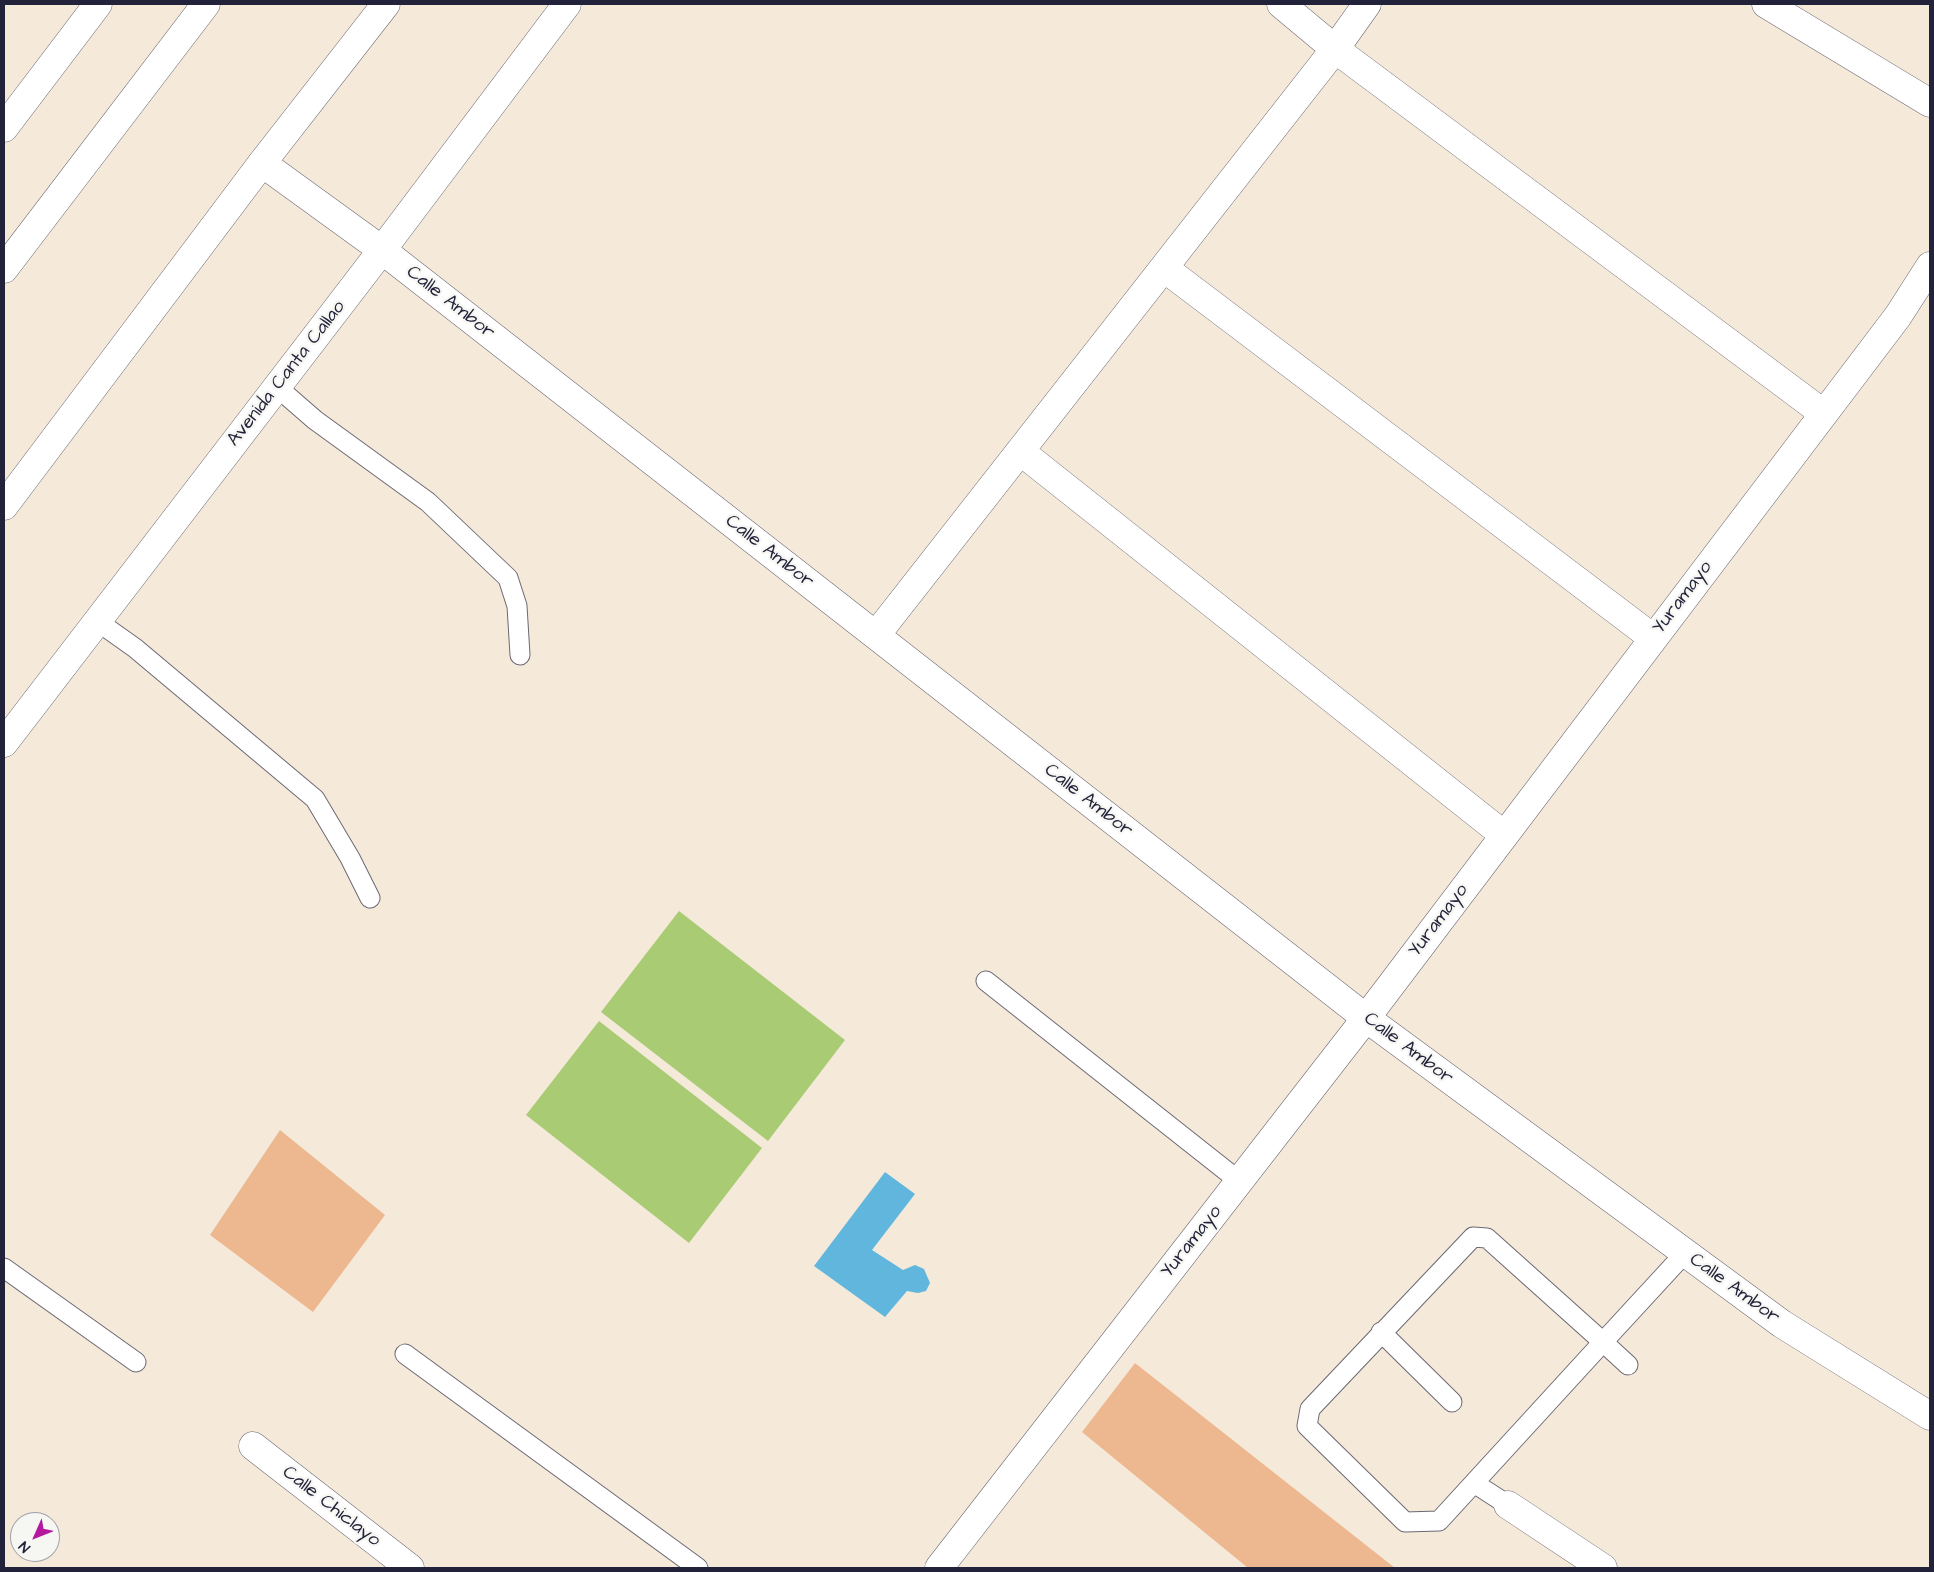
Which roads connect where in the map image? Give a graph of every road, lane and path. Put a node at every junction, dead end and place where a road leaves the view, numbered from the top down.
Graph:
1 (98, 4) edge
2 (206, 4) edge
3 (386, 4) edge
4 (567, 4) edge
5 (1281, 4) edge
6 (1367, 4) edge
7 (1766, 4) edge
8 (1335, 48) junction
9 (1930, 103) edge
10 (4, 128) edge
11 (262, 163) junction
12 (382, 250) junction
13 (1930, 266) edge
14 (1164, 268) junction
15 (4, 269) edge
16 (277, 388) junction
17 (1823, 413) junction
18 (1020, 451) junction
19 (4, 506) edge
20 (98, 621) junction
21 (876, 635) junction
22 (1653, 638) junction
23 (520, 655) dead end
24 (4, 743) edge
25 (1504, 835) junction
26 (370, 898) dead end
27 (986, 981) dead end
28 (1366, 1018) junction
29 (1239, 1181) junction
30 (1685, 1253) junction
31 (4, 1268) edge
32 (1381, 1332) junction
33 (1603, 1342) junction
34 (405, 1354) dead end
35 (136, 1362) dead end
36 (1628, 1364) dead end
37 (1452, 1402) dead end
38 (1930, 1416) edge
39 (253, 1446) dead end
40 (1474, 1483) junction
41 (1508, 1505) joint
42 (410, 1568) edge
43 (698, 1568) edge
44 (939, 1568) edge
45 (1604, 1568) edge

1 - 10 street
2 - 15 street
3 - 11 street
4 - 12 street, Avenida Canta Callao
5 - 8 street
6 - 8 street
7 - 9 street
8 - 14 street
8 - 17 street
11 - 12 street, Calle Ambor
11 - 19 street
12 - 16 street, Avenida Canta Callao
12 - 21 street, Calle Ambor
13 - 17 street, Yuramayo
14 - 18 street
14 - 22 street
16 - 20 street, Avenida Canta Callao
16 - 23 lane
17 - 22 street, Yuramayo
18 - 21 street
18 - 25 street
20 - 24 street, Avenida Canta Callao
20 - 26 lane
21 - 28 street, Calle Ambor
22 - 25 street, Yuramayo
25 - 28 street, Yuramayo
27 - 29 lane
28 - 29 street, Yuramayo
28 - 30 street, Calle Ambor
29 - 44 street, Yuramayo
30 - 33 lane
30 - 38 street, Calle Ambor
31 - 35 lane
32 - 33 lane
32 - 37 lane
32 - 40 lane
33 - 36 lane
33 - 40 lane
34 - 43 lane
39 - 42 street, Calle Chiclayo
40 - 41 lane
41 - 45 street

